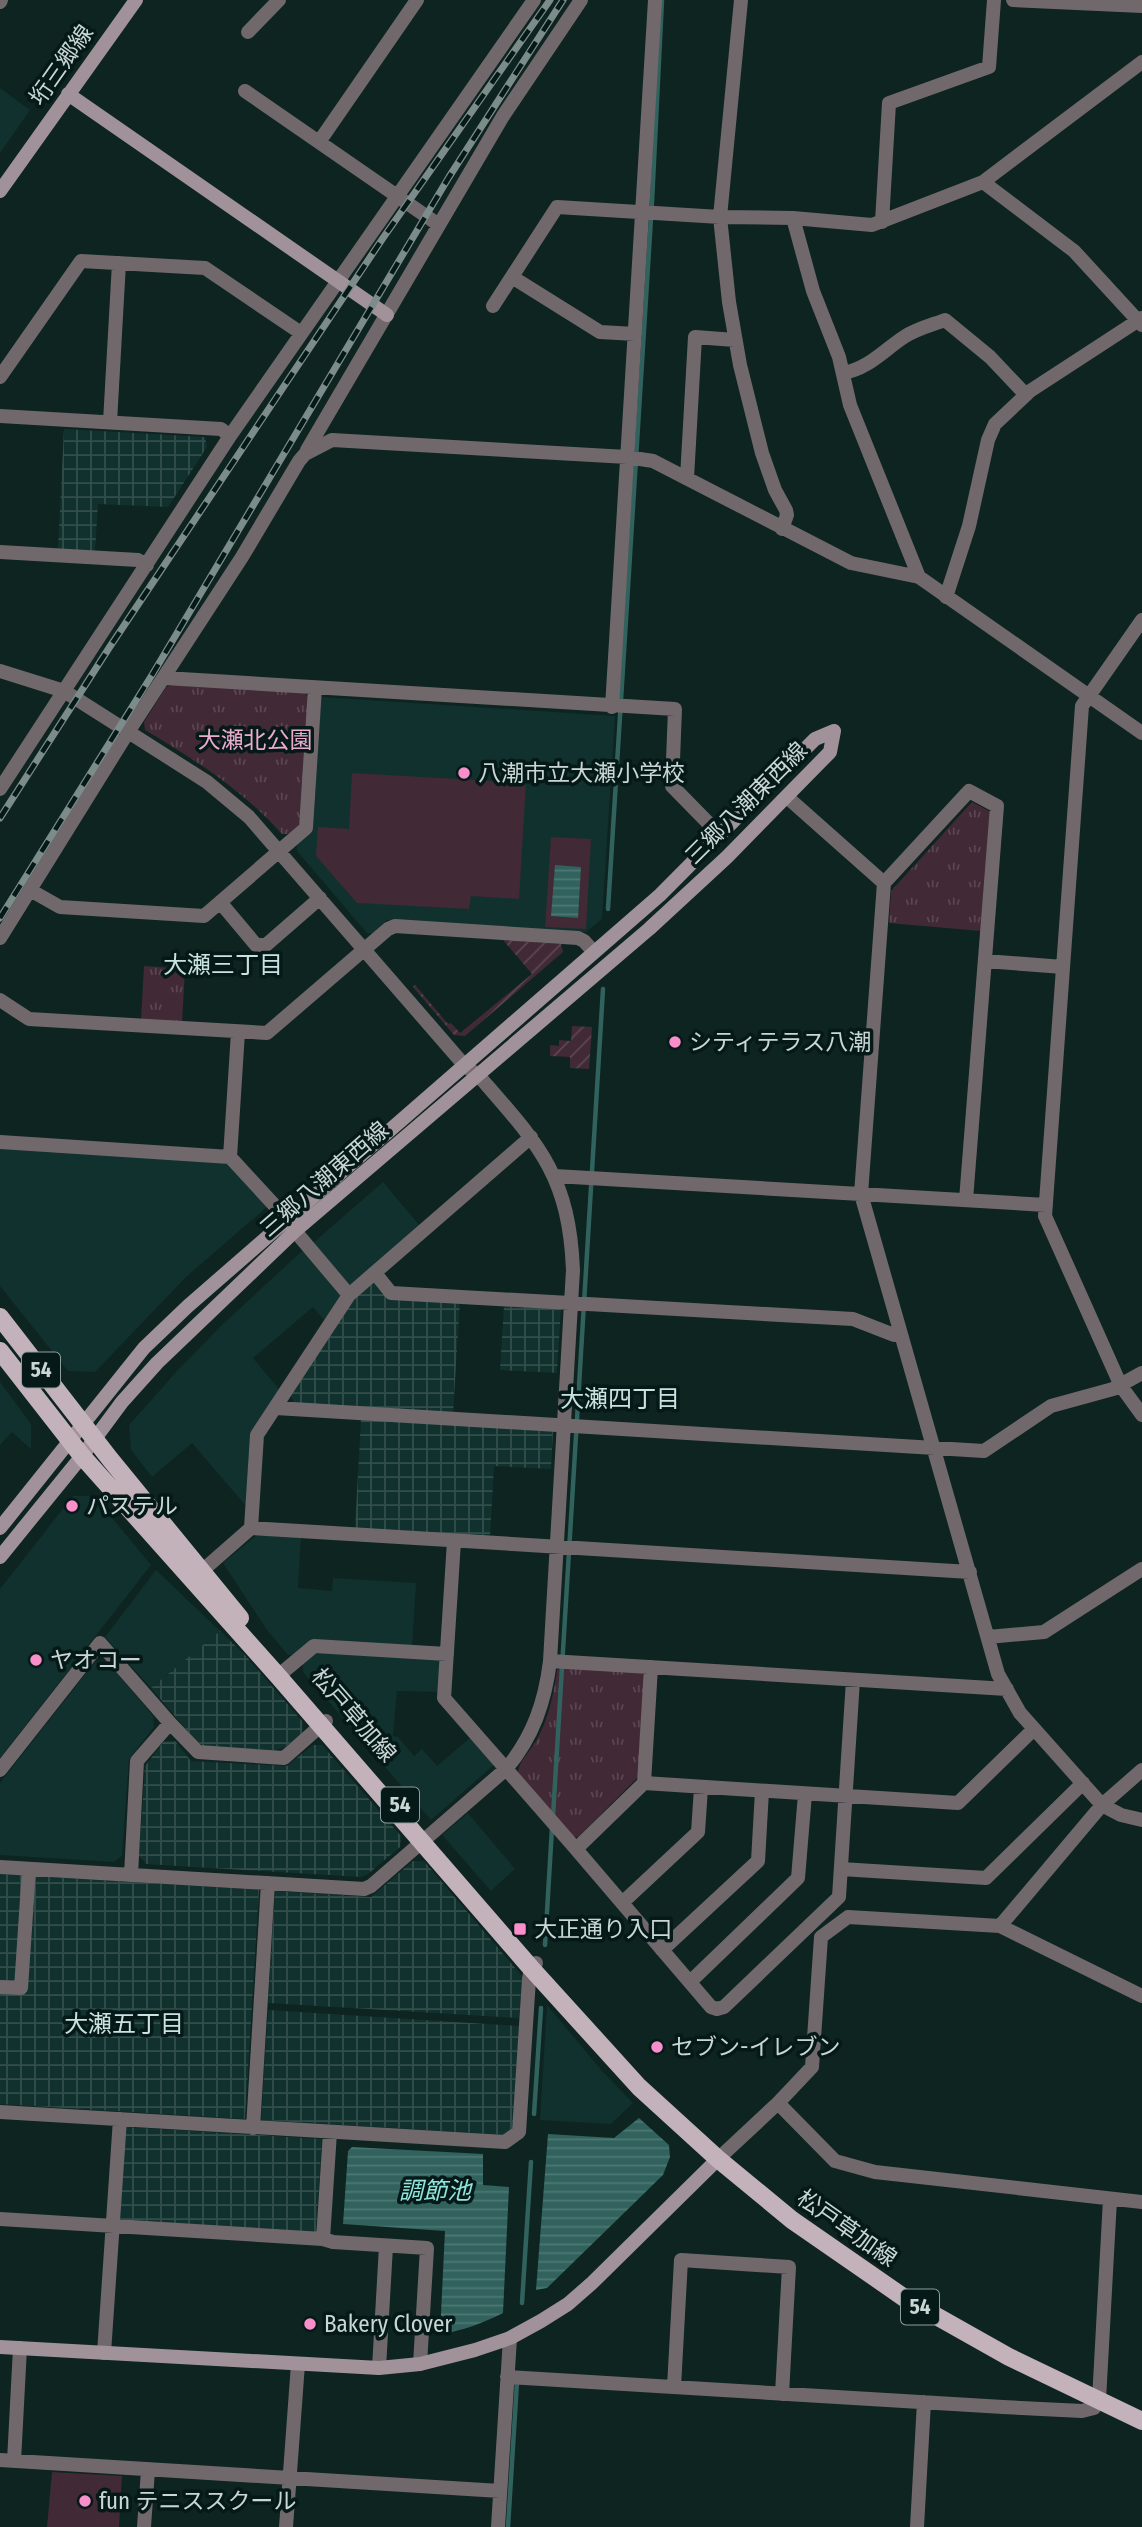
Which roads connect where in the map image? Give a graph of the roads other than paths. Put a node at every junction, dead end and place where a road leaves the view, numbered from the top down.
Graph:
1 (136, 0) edge
2 (279, 0) edge
3 (417, 0) edge
4 (534, 0) edge
5 (581, 0) edge
6 (655, 0) edge
7 (741, 0) edge
8 (994, 0) edge
9 (1013, 0) edge
10 (1142, 6) edge
11 (248, 32) dead end
12 (1142, 62) edge
13 (245, 91) dead end
14 (68, 94) junction
15 (319, 142) junction
16 (984, 182) junction
17 (0, 191) edge
18 (396, 196) junction
19 (650, 213) junction
20 (720, 218) junction
21 (793, 218) junction
22 (883, 222) junction
23 (439, 225) junction
24 (118, 264) junction
25 (512, 277) junction
26 (337, 281) junction
27 (494, 306) dead end
28 (387, 314) junction
29 (1141, 321) edge
30 (301, 333) junction
31 (635, 334) junction
32 (735, 340) junction
33 (843, 373) junction
34 (0, 377) edge
35 (1026, 395) junction
36 (0, 416) edge
37 (110, 422) junction
38 (230, 436) junction
39 (304, 454) junction
40 (627, 457) junction
41 (687, 478) junction
42 (782, 529) junction
43 (0, 552) edge
44 (147, 565) junction
45 (919, 577) junction
46 (946, 597) junction
47 (1142, 620) edge
48 (0, 671) edge
49 (165, 678) junction
50 (315, 688) junction
51 (64, 691) junction
52 (1090, 697) junction
53 (619, 707) junction
54 (128, 732) junction
55 (1142, 733) edge
56 (0, 789) edge
57 (787, 797) junction
58 (721, 836) junction
59 (280, 851) junction
60 (884, 884) junction
61 (30, 890) junction
62 (320, 898) junction
63 (220, 902) junction
64 (0, 938) edge
65 (364, 949) junction
66 (593, 951) junction
67 (985, 961) junction
68 (1063, 967) junction
69 (0, 1000) edge
70 (238, 1032) junction
71 (465, 1066) junction
72 (478, 1074) junction
73 (531, 1137) junction
74 (0, 1142) edge
75 (230, 1157) junction
76 (555, 1176) junction
77 (861, 1194) junction
78 (966, 1200) junction
79 (1046, 1205) junction
80 (287, 1219) junction
81 (295, 1231) junction
82 (375, 1273) junction
83 (349, 1295) junction
84 (575, 1303) junction
85 (0, 1317) edge
86 (900, 1333) junction
87 (0, 1350) edge
88 (1142, 1373) edge
89 (1121, 1386) junction
90 (276, 1408) junction
91 (1142, 1415) edge
92 (83, 1424) junction
93 (567, 1425) junction
94 (69, 1440) junction
95 (95, 1440) junction
96 (933, 1448) junction
97 (82, 1456) junction
98 (0, 1528) edge
99 (251, 1528) junction
100 (454, 1541) junction
101 (567, 1548) junction
102 (0, 1557) edge
103 (1142, 1569) edge
104 (203, 1570) junction
105 (970, 1573) junction
106 (988, 1637) junction
107 (447, 1654) junction
108 (560, 1662) junction
109 (651, 1667) junction
110 (281, 1674) junction
111 (853, 1679) junction
112 (1007, 1689) junction
113 (170, 1723) junction
114 (323, 1724) junction
115 (1034, 1729) junction
116 (506, 1769) junction
117 (0, 1770) edge
118 (1142, 1770) edge
119 (644, 1783) junction
120 (1083, 1783) junction
121 (701, 1788) junction
122 (762, 1791) junction
123 (805, 1794) junction
124 (846, 1797) junction
125 (1102, 1805) junction
126 (1142, 1820) edge
127 (425, 1839) junction
128 (576, 1849) junction
129 (0, 1867) edge
130 (29, 1868) junction
131 (841, 1869) junction
132 (131, 1875) junction
133 (268, 1883) junction
134 (622, 1903) junction
135 (1000, 1926) junction
136 (662, 1950) junction
137 (534, 1965) junction
138 (690, 1982) junction
139 (0, 1987) edge
140 (1142, 1996) edge
141 (778, 2102) junction
142 (0, 2112) edge
143 (120, 2119) junction
144 (253, 2128) junction
145 (330, 2132) junction
146 (718, 2159) junction
147 (1110, 2199) junction
148 (1142, 2202) edge
149 (0, 2219) edge
150 (112, 2226) junction
151 (323, 2239) junction
152 (386, 2246) junction
153 (510, 2337) junction
154 (0, 2347) edge
155 (20, 2348) junction
156 (104, 2353) junction
157 (298, 2364) junction
158 (420, 2364) junction
159 (379, 2368) junction
160 (507, 2377) junction
161 (674, 2387) junction
162 (782, 2395) junction
163 (1099, 2400) junction
164 (924, 2402) junction
165 (1142, 2421) edge
166 (7, 2461) edge
167 (148, 2470) junction
168 (290, 2479) junction
169 (500, 2491) junction
170 (144, 2527) edge
171 (286, 2527) edge
172 (498, 2527) edge
173 (917, 2527) edge

1 - 14 street, 垳三郷線
2 - 11 street
3 - 15 street
4 - 18 street
5 - 23 street
6 - 19 street
7 - 20 street
8 - 22 street
9 - 10 street
12 - 16 street
13 - 15 street
14 - 17 street, 垳三郷線
14 - 26 street
15 - 18 street
16 - 22 street
16 - 29 street
18 - 23 street
18 - 26 street
19 - 20 street
19 - 25 street
19 - 31 street
20 - 21 street
20 - 32 street
21 - 22 street
21 - 33 street
23 - 28 street
24 - 30 street
24 - 34 street
24 - 37 street
25 - 27 street
25 - 31 street
26 - 28 street
26 - 30 street
28 - 39 street
29 - 35 street
30 - 38 street
31 - 40 street
32 - 41 street
32 - 42 street
33 - 35 street
33 - 45 street
35 - 46 street
36 - 37 street
37 - 38 street
38 - 44 street
39 - 40 street
39 - 49 street
40 - 41 street
40 - 53 street
41 - 42 street
42 - 45 street
43 - 44 street
44 - 51 street
45 - 46 street
46 - 52 street
47 - 52 street
48 - 51 street
49 - 50 street
49 - 54 street
50 - 53 street
50 - 59 street
51 - 54 street
51 - 56 street
52 - 55 street
52 - 68 street
53 - 58 street
54 - 59 street
54 - 61 street
57 - 58 street, 三郷八潮東西線
57 - 60 street
57 - 72 street, 三郷八潮東西線
58 - 66 street, 三郷八潮東西線
59 - 62 street
59 - 63 street
60 - 67 street
60 - 77 street
61 - 63 street
61 - 64 street
62 - 63 street
62 - 65 street
65 - 66 street
65 - 70 street
65 - 71 street
66 - 71 street, 三郷八潮東西線
67 - 68 street
67 - 78 street
68 - 79 street
69 - 70 street
70 - 75 street
71 - 72 street
71 - 80 street, 三郷八潮東西線
72 - 73 street
72 - 81 street, 三郷八潮東西線
73 - 76 street
73 - 82 street
74 - 75 street
75 - 80 street
76 - 77 street
76 - 84 street
77 - 78 street
77 - 86 street
78 - 79 street
79 - 89 street
80 - 92 street, 三郷八潮東西線
81 - 83 street
81 - 95 street, 三郷八潮東西線
82 - 83 street
82 - 84 street
83 - 90 street
84 - 86 street
84 - 93 street
85 - 92 main road, 松戸草加線 / 54
86 - 96 street
87 - 94 main road, 松戸草加線 / 54
88 - 89 street
89 - 91 street
89 - 96 street
90 - 93 street
90 - 99 street
92 - 94 street, 三郷八潮東西線
92 - 95 main road, 松戸草加線 / 54
93 - 96 street
93 - 101 street
94 - 97 main road, 松戸草加線 / 54
94 - 98 street, 三郷八潮東西線
95 - 97 street, 三郷八潮東西線
95 - 104 main road, 松戸草加線 / 54
96 - 105 street
97 - 102 street, 三郷八潮東西線
97 - 110 main road, 松戸草加線 / 54
99 - 100 street
99 - 104 street
100 - 101 street
100 - 107 street
101 - 105 street
101 - 108 street
103 - 106 street
104 - 110 main road, 松戸草加線 / 54
105 - 106 street
106 - 112 street
107 - 110 street
107 - 116 street
108 - 109 street
108 - 116 street
109 - 111 street
109 - 119 street
110 - 114 main road, 松戸草加線 / 54
111 - 112 street
111 - 124 street
112 - 115 street
113 - 114 street
113 - 117 street
113 - 132 street
114 - 127 main road, 松戸草加線 / 54
115 - 120 street
115 - 124 street
116 - 127 street
116 - 128 street
118 - 125 street
119 - 121 street
119 - 128 street
120 - 125 street
120 - 131 street
121 - 122 street
121 - 134 street
122 - 123 street
122 - 136 street
123 - 124 street
123 - 138 street
124 - 131 street
125 - 126 street
125 - 135 street
127 - 133 street
127 - 137 main road, 松戸草加線 / 54
128 - 134 street
129 - 130 street
130 - 132 street
130 - 139 street
131 - 138 street
132 - 133 street
133 - 144 street
134 - 136 street
135 - 140 street
135 - 141 street
136 - 138 street
137 - 145 street
137 - 146 main road, 松戸草加線 / 54
141 - 146 street
141 - 147 street
142 - 143 street
143 - 144 street
143 - 150 street
144 - 145 street
145 - 151 street
146 - 153 street
146 - 163 main road, 松戸草加線 / 54
147 - 148 street
147 - 163 street
149 - 150 street
150 - 151 street
150 - 156 street
151 - 152 street
152 - 158 street
152 - 159 street
153 - 158 street
153 - 160 street
154 - 155 street
155 - 156 street
155 - 166 street
156 - 157 street
157 - 159 street
157 - 168 street
158 - 159 street
160 - 161 street
160 - 169 street
161 - 162 street
161 - 162 street
162 - 164 street
163 - 164 street
163 - 165 main road, 松戸草加線 / 54
164 - 173 street
166 - 167 street
167 - 168 street
167 - 170 street
168 - 169 street
168 - 171 street
169 - 172 street

